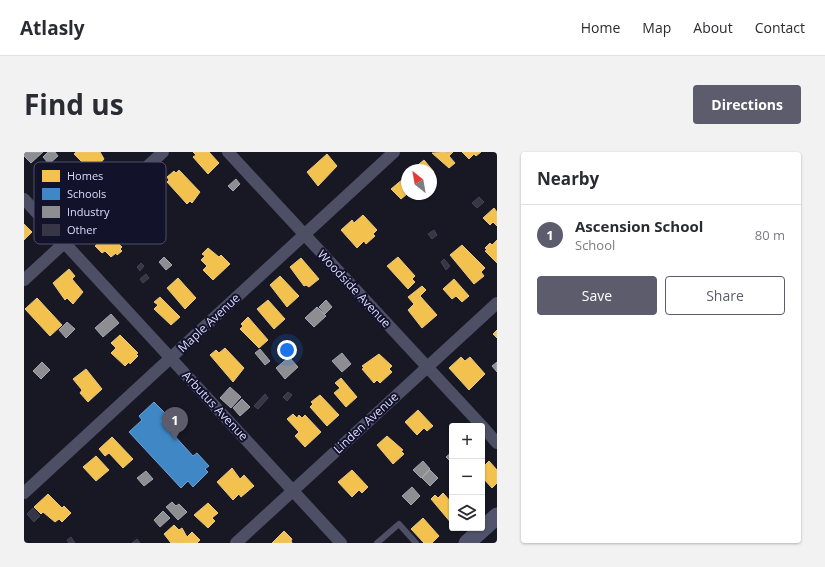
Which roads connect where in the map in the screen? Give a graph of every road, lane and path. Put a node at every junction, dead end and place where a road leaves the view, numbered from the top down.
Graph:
1 (162, 152) edge
2 (228, 152) edge
3 (394, 152) edge
4 (151, 162) edge
5 (24, 200) edge
6 (34, 211) edge
7 (304, 235) junction
8 (63, 244) edge
9 (65, 244) edge
10 (24, 280) edge
11 (497, 303) edge
12 (171, 358) junction
13 (427, 367) junction
14 (479, 423) edge
15 (485, 429) edge
16 (497, 443) edge
17 (293, 490) junction
18 (24, 493) edge
19 (497, 516) edge
20 (236, 543) edge
21 (341, 543) edge
22 (377, 543) edge
23 (416, 543) edge
24 (467, 543) edge

1 - 4 street
2 - 7 street, Woodside Avenue
3 - 7 street, Maple Avenue
5 - 6 street, Arbutus Avenue
7 - 12 street, Maple Avenue
7 - 13 street, Woodside Avenue
8 - 10 street
9 - 12 street, Arbutus Avenue
11 - 13 street, Linden Avenue
12 - 17 street, Arbutus Avenue
12 - 18 street, Maple Avenue
13 - 14 street, Woodside Avenue
13 - 17 street, Linden Avenue
15 - 16 street, Woodside Avenue
17 - 20 street, Linden Avenue
17 - 21 street, Arbutus Avenue
19 - 24 street
22 - 23 lane

